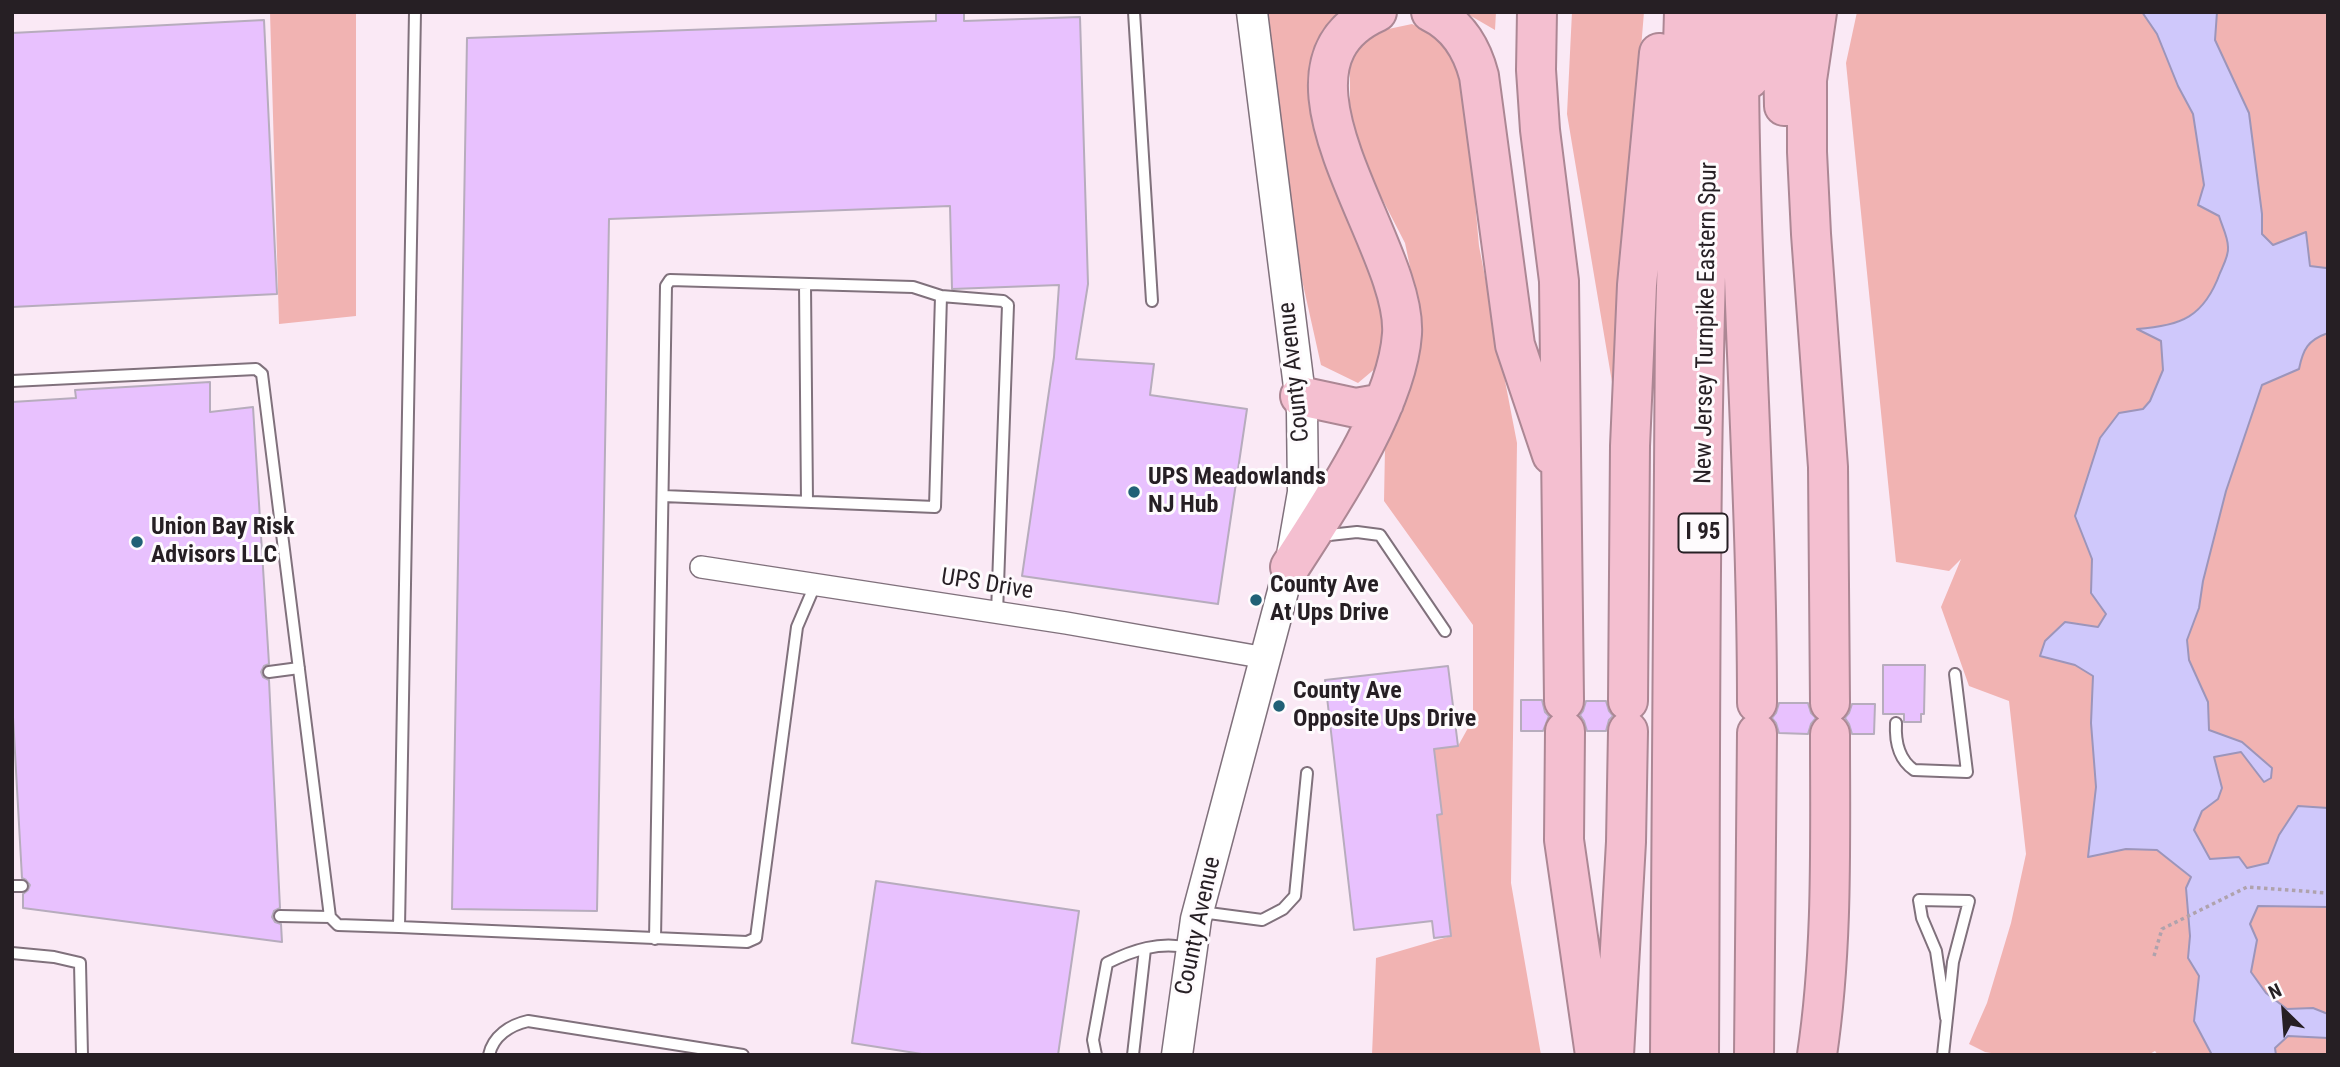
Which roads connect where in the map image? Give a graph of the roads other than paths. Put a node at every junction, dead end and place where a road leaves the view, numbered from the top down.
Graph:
1 (415, 12) edge
2 (1134, 12) edge
3 (1252, 12) edge
4 (1377, 12) edge
5 (1431, 12) edge
6 (1510, 12) edge
7 (1537, 12) edge
8 (1663, 12) edge
9 (1684, 12) edge
10 (1717, 12) edge
11 (1740, 12) edge
12 (1751, 12) edge
13 (1782, 12) edge
14 (1818, 12) edge
15 (1811, 234) junction
16 (1744, 242) junction
17 (805, 284) junction
18 (941, 296) junction
19 (1153, 301) dead end
20 (12, 380) edge
21 (1300, 396) junction
22 (1384, 403) junction
23 (1563, 489) junction
24 (663, 496) junction
25 (807, 502) junction
26 (1299, 547) junction
27 (701, 568) dead end
28 (815, 585) junction
29 (997, 613) junction
30 (1445, 631) dead end
31 (1266, 658) junction
32 (299, 668) junction
33 (269, 672) dead end
34 (1955, 674) dead end
35 (1896, 723) dead end
36 (1307, 773) dead end
37 (1198, 912) junction
38 (280, 916) dead end
39 (330, 917) junction
40 (399, 927) junction
41 (655, 939) junction
42 (1144, 949) junction
43 (1191, 949) junction
44 (12, 953) edge
45 (1946, 1018) junction
46 (1822, 1048) edge
47 (82, 1055) edge
48 (489, 1055) edge
49 (743, 1055) edge
50 (1096, 1055) edge
51 (1133, 1055) edge
52 (1177, 1055) edge
53 (1595, 1055) edge
54 (1614, 1055) edge
55 (1670, 1055) edge
56 (1699, 1055) edge
57 (1754, 1055) edge
58 (1943, 1055) edge

1 - 40 lane
2 - 19 lane
3 - 21 main road, County Avenue
4 - 22 highway
5 - 23 highway
6 - 23 highway
7 - 23 highway
8 - 54 highway
9 - 55 highway, New Jersey Turnpike Eastern Spur / I 95
10 - 56 highway, New Jersey Turnpike Eastern Spur / I 95
11 - 16 highway
12 - 16 highway
13 - 15 highway
14 - 15 highway
15 - 46 highway
16 - 57 highway
17 - 18 lane
17 - 24 lane
17 - 25 lane
18 - 25 lane
18 - 29 lane
20 - 32 lane
21 - 22 highway
21 - 26 main road, County Avenue
22 - 26 highway
23 - 53 highway
24 - 25 lane
24 - 41 lane
26 - 30 lane
26 - 31 main road, County Avenue
27 - 28 street, UPS Drive
28 - 29 street, UPS Drive
28 - 41 lane
29 - 31 street, UPS Drive
31 - 37 main road, County Avenue
32 - 33 lane
32 - 39 lane
34 - 35 lane
36 - 37 lane
37 - 43 main road, County Avenue
38 - 39 lane
39 - 40 lane
40 - 41 lane
42 - 43 lane
42 - 50 lane
42 - 51 lane
43 - 52 main road, County Avenue
44 - 47 lane
45 - 45 lane
45 - 58 lane
48 - 49 lane

